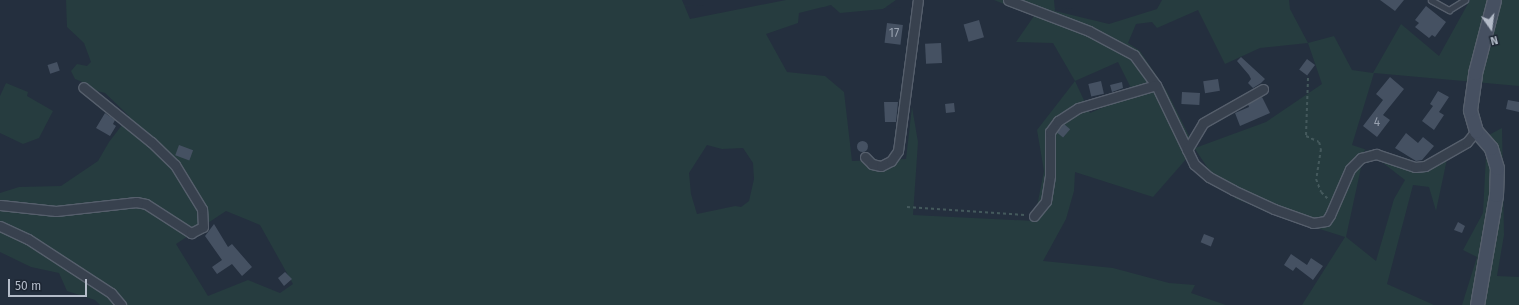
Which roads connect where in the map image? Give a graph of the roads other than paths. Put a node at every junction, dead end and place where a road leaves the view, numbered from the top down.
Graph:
1 (918, 0) edge
2 (1008, 0) edge
3 (1431, 0) edge
4 (1465, 0) edge
5 (1494, 0) edge
6 (1156, 85) junction
7 (83, 87) dead end
8 (1263, 89) dead end
9 (1476, 130) junction
10 (1187, 150) junction
11 (865, 157) dead end
12 (0, 205) edge
13 (1034, 216) road end
14 (0, 226) edge
15 (121, 305) edge
16 (1477, 305) edge

1 - 11 street
2 - 6 street
3 - 4 lane
5 - 9 street
6 - 10 street
6 - 13 street
7 - 12 street
8 - 10 street
9 - 10 street
9 - 16 street
14 - 15 street

